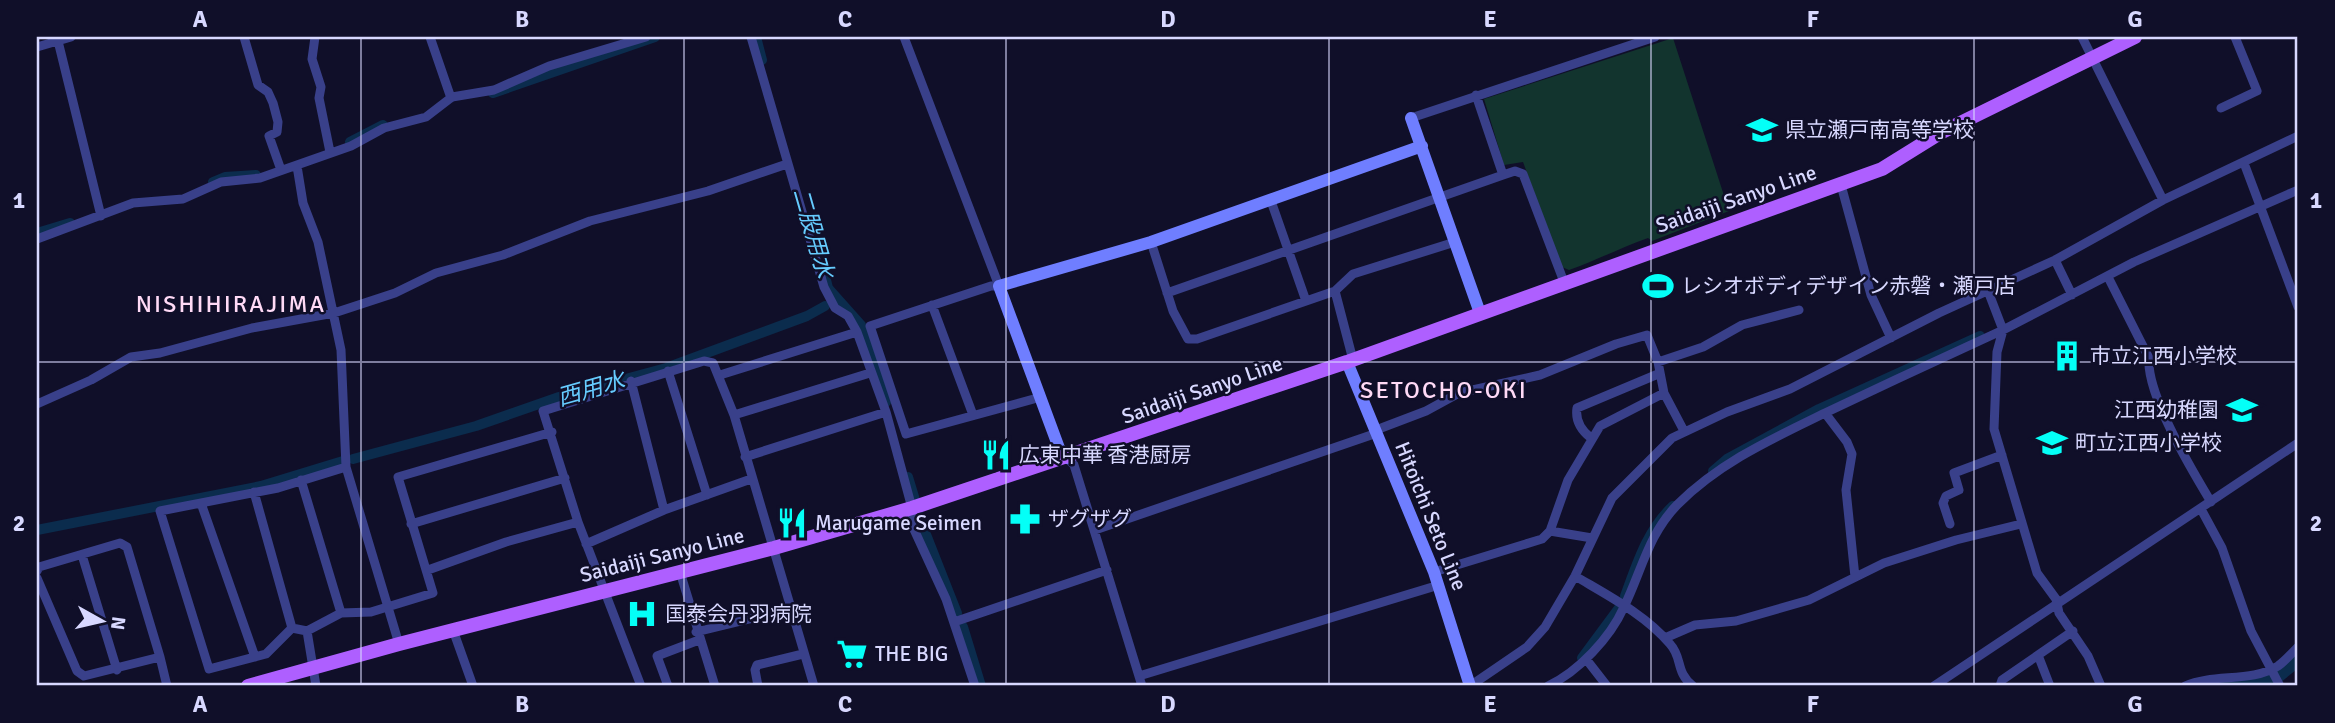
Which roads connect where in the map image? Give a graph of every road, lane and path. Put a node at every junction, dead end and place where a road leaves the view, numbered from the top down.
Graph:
1 (71, 37) edge
2 (244, 37) edge
3 (315, 37) edge
4 (430, 37) edge
5 (646, 37) edge
6 (751, 37) edge
7 (904, 37) edge
8 (1655, 37) edge
9 (2082, 37) edge
10 (2135, 37) edge
11 (2235, 37) edge
12 (58, 41) junction
13 (37, 47) edge
14 (2093, 58) junction
15 (1476, 95) junction
16 (451, 98) junction
17 (2221, 108) dead end
18 (1411, 118) joint
19 (2298, 136) edge
20 (1422, 146) junction
21 (330, 152) junction
22 (2244, 163) junction
23 (788, 164) junction
24 (297, 166) junction
25 (281, 170) junction
26 (1503, 175) junction
27 (1841, 185) junction
28 (2298, 191) edge
29 (1439, 197) junction
30 (2163, 200) junction
31 (1271, 201) junction
32 (2261, 207) junction
33 (101, 215) junction
34 (37, 239) edge
35 (1151, 242) junction
36 (1455, 242) junction
37 (1289, 251) junction
38 (2054, 260) junction
39 (2108, 277) junction
40 (1564, 282) junction
41 (999, 286) junction
42 (1988, 290) junction
43 (1335, 291) junction
44 (1167, 293) junction
45 (2072, 295) junction
46 (1306, 301) junction
47 (932, 305) junction
48 (2298, 307) edge
49 (1799, 310) dead end
50 (334, 313) junction
51 (1480, 313) junction
52 (2003, 330) junction
53 (857, 332) junction
54 (1891, 338) junction
55 (1350, 361) junction
56 (1658, 362) junction
57 (668, 371) junction
58 (870, 373) junction
59 (1658, 373) junction
60 (720, 375) junction
61 (631, 381) junction
62 (1664, 393) junction
63 (1041, 397) junction
64 (37, 404) edge
65 (886, 412) junction
66 (1825, 413) junction
67 (734, 415) junction
68 (973, 415) junction
69 (1684, 431) junction
70 (552, 432) junction
71 (1376, 432) junction
72 (1591, 438) junction
73 (2298, 443) edge
74 (2003, 455) junction
75 (745, 457) junction
76 (1067, 458) junction
77 (346, 467) junction
78 (565, 478) junction
79 (751, 479) junction
80 (301, 480) junction
81 (254, 492) junction
82 (707, 495) junction
83 (2211, 502) junction
84 (202, 506) junction
85 (912, 508) junction
86 (2201, 509) junction
87 (664, 510) junction
88 (579, 522) junction
89 (411, 524) junction
90 (1950, 524) dead end
91 (2021, 524) junction
92 (1095, 530) junction
93 (1550, 531) junction
94 (1592, 538) junction
95 (586, 544) junction
96 (774, 548) junction
97 (82, 555) junction
98 (428, 570) junction
99 (1107, 570) junction
100 (37, 571) edge
101 (680, 572) junction
102 (1434, 572) junction
103 (1575, 576) junction
104 (1855, 577) junction
105 (1439, 585) junction
106 (604, 591) junction
107 (386, 606) junction
108 (2057, 606) junction
109 (1625, 607) junction
110 (341, 613) junction
111 (792, 613) junction
112 (954, 622) junction
113 (292, 628) junction
114 (453, 630) junction
115 (307, 631) junction
116 (2073, 631) junction
117 (698, 636) junction
118 (1665, 638) junction
119 (399, 643) junction
120 (2298, 647) edge
121 (803, 654) junction
122 (2038, 655) junction
123 (160, 657) junction
124 (254, 657) junction
125 (1586, 659) junction
126 (312, 669) junction
127 (117, 670) junction
128 (2274, 671) junction
129 (1139, 676) junction
130 (1948, 682) edge
131 (2279, 685) edge
132 (167, 686) edge
133 (248, 686) edge
134 (316, 686) edge
135 (473, 686) edge
136 (641, 686) edge
137 (668, 686) edge
138 (715, 686) edge
139 (758, 686) edge
140 (814, 686) edge
141 (975, 686) edge
142 (1142, 686) edge
143 (1470, 686) edge
144 (1548, 686) edge
145 (1607, 686) edge
146 (1693, 686) edge
147 (1934, 686) edge
148 (2000, 686) edge
149 (2050, 686) edge
150 (2101, 686) edge
151 (2185, 686) edge

1 - 12 street
2 - 25 street
3 - 21 street
4 - 16 street
5 - 16 street
6 - 23 street
7 - 41 street
8 - 15 street
9 - 14 street
10 - 14 main road, Saidaiji Sanyo Line
11 - 17 street
12 - 13 street
12 - 33 street
14 - 27 main road, Saidaiji Sanyo Line
14 - 30 street
15 - 18 street
15 - 26 street
16 - 21 street
18 - 20 street
19 - 22 street
20 - 29 street
20 - 31 street
21 - 24 street
22 - 30 street
22 - 32 street
23 - 50 street
23 - 53 street
24 - 25 street
24 - 50 street
25 - 33 street
26 - 29 street
26 - 40 street
27 - 40 main road, Saidaiji Sanyo Line
27 - 54 street
28 - 32 street
29 - 36 street
29 - 37 street
30 - 38 street
31 - 35 street
31 - 37 street
32 - 39 street
32 - 48 street
33 - 34 street
35 - 41 street
35 - 44 street
36 - 43 street
36 - 51 street
37 - 44 street
37 - 46 street
38 - 42 street
38 - 45 street
39 - 45 street
39 - 83 street
40 - 51 main road, Saidaiji Sanyo Line
41 - 47 street
41 - 63 street
42 - 52 street
42 - 54 street
43 - 46 street
43 - 55 street
44 - 46 street
45 - 52 street
47 - 68 street
47 - 68 street
49 - 56 street
50 - 64 street
50 - 77 street
51 - 55 main road, Saidaiji Sanyo Line
52 - 66 street
52 - 74 street
53 - 58 street
53 - 60 street
54 - 69 street
55 - 71 street, Hitoichi Seto Line
55 - 76 main road, Saidaiji Sanyo Line
56 - 59 street
56 - 71 street
57 - 60 street
57 - 61 street
57 - 82 street
58 - 65 street
58 - 67 street
59 - 62 street
59 - 72 street
60 - 67 street
61 - 70 street
61 - 87 street
62 - 69 street
62 - 72 street
63 - 68 street
63 - 76 street
65 - 75 street
65 - 85 street
66 - 104 street
66 - 109 street
67 - 75 street
69 - 94 street
70 - 78 street
70 - 89 street
71 - 92 street
71 - 102 street, Hitoichi Seto Line
72 - 93 street
73 - 83 street
74 - 90 street
74 - 91 street
75 - 79 street
76 - 85 main road, Saidaiji Sanyo Line
76 - 92 street
77 - 80 street
77 - 107 street
78 - 88 street
78 - 89 street
79 - 82 street
79 - 96 street
80 - 81 street
80 - 110 street
81 - 84 street
81 - 113 street
82 - 87 street
83 - 86 street
84 - 124 street
84 - 124 street
85 - 96 main road, Saidaiji Sanyo Line
85 - 112 street
86 - 108 street
86 - 128 street
87 - 95 street
88 - 95 street
88 - 98 street
89 - 98 street
91 - 104 street
91 - 108 street
92 - 99 street
93 - 94 street
93 - 102 street
94 - 103 street
95 - 106 street
96 - 101 main road, Saidaiji Sanyo Line
96 - 111 street
97 - 100 street
97 - 123 street
97 - 127 street
98 - 107 street
99 - 112 street
99 - 129 street
100 - 127 street
101 - 106 main road, Saidaiji Sanyo Line
101 - 117 street
102 - 105 street, Hitoichi Seto Line
103 - 109 street
103 - 143 street
104 - 118 street
105 - 129 street
105 - 143 street, Hitoichi Seto Line
106 - 114 main road, Saidaiji Sanyo Line
106 - 136 street
107 - 110 street
107 - 119 street
108 - 116 street
108 - 130 street
109 - 118 street
109 - 125 street
110 - 115 street
111 - 117 street
111 - 121 street
112 - 141 street
113 - 115 street
113 - 124 street
114 - 119 main road, Saidaiji Sanyo Line
114 - 135 street
115 - 126 street
116 - 122 street
116 - 150 street
117 - 137 street
117 - 138 street
118 - 146 street
119 - 126 main road, Saidaiji Sanyo Line
120 - 128 street
121 - 139 street
121 - 140 street
122 - 148 street
122 - 149 street
123 - 127 street
123 - 132 street
125 - 144 street
125 - 145 street
126 - 133 main road, Saidaiji Sanyo Line
126 - 134 street
128 - 131 street
128 - 151 street
129 - 142 street
130 - 147 street

